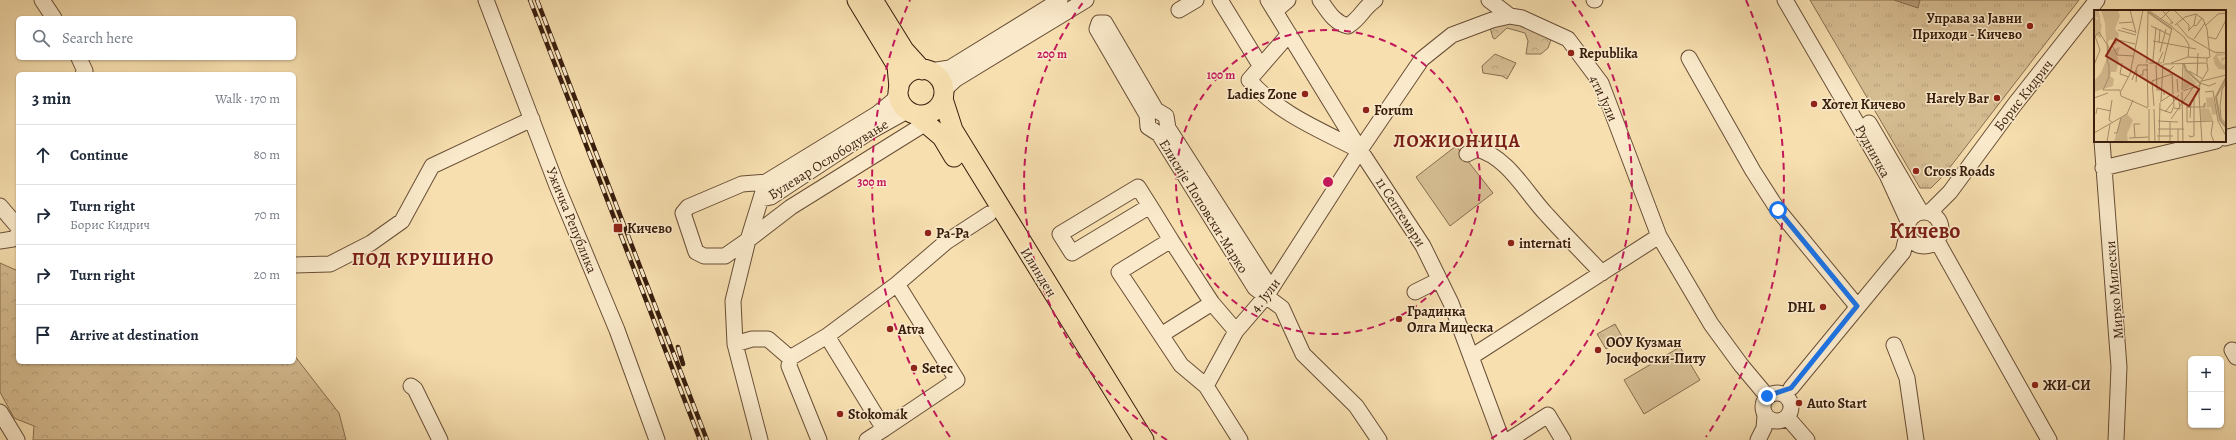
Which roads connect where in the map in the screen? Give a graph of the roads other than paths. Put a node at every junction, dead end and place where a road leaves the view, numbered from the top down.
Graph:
1 (42, 0) edge
2 (486, 0) edge
3 (857, 0) edge
4 (873, 0) edge
5 (1060, 0) edge
6 (1086, 0) edge
7 (1196, 0) edge
8 (1220, 0) edge
9 (1288, 0) edge
10 (1320, 0) edge
11 (1375, 0) edge
12 (1488, 0) edge
13 (1785, 0) edge
14 (1794, 0) edge
15 (2097, 0) edge
16 (2101, 0) edge
17 (1272, 6) edge
18 (1179, 10) dead end
19 (2100, 10) edge
20 (53, 16) edge
21 (1510, 16) junction
22 (1289, 34) junction
23 (1689, 58) dead end
24 (80, 60) edge
25 (1260, 65) junction
26 (926, 71) junction
27 (84, 72) edge
28 (899, 88) junction
29 (943, 95) junction
30 (916, 116) junction
31 (532, 119) junction
32 (2236, 135) edge
33 (2226, 138) edge
34 (2102, 142) edge
35 (2212, 142) edge
36 (1360, 150) junction
37 (1467, 154) dead end
38 (2103, 168) junction
39 (766, 182) junction
40 (761, 199) junction
41 (0, 206) edge
42 (1150, 206) junction
43 (989, 214) junction
44 (1929, 214) junction
45 (16, 225) edge
46 (1908, 228) junction
47 (1659, 236) junction
48 (16, 237) edge
49 (748, 240) junction
50 (1171, 240) junction
51 (0, 241) edge
52 (1929, 244) junction
53 (1903, 252) junction
54 (296, 265) edge
55 (1602, 273) junction
56 (1440, 280) junction
57 (897, 284) junction
58 (1414, 292) dead end
59 (1267, 295) junction
60 (1212, 303) junction
61 (1857, 306) junction
62 (1236, 331) junction
63 (1161, 335) junction
64 (827, 336) junction
65 (735, 344) junction
66 (1894, 345) dead end
67 (1471, 357) junction
68 (790, 358) junction
69 (411, 386) dead end
70 (1206, 386) junction
71 (1782, 394) junction
72 (0, 412) edge
73 (1770, 424) edge
74 (884, 429) junction
75 (17, 440) edge
76 (440, 440) edge
77 (657, 440) edge
78 (760, 440) edge
79 (819, 440) edge
80 (867, 440) edge
81 (1132, 440) edge
82 (1144, 440) edge
83 (1240, 440) edge
84 (1379, 440) edge
85 (1502, 440) edge
86 (1509, 440) edge
87 (1562, 440) edge
88 (1807, 440) edge
89 (1916, 440) edge
90 (2040, 440) edge
91 (2049, 440) edge
92 (2116, 440) edge

1 - 20 street
2 - 31 street, Ужичка Република
3 - 28 main road, Илинден
4 - 26 main road, Илинден
5 - 26 street
6 - 29 street
7 - 18 street
8 - 25 street
9 - 17 street
10 - 11 street
12 - 21 street
13 - 46 street, Рудничка
14 - 44 street, Рудничка
15 - 44 street, Борис Кидрич
16 - 19 street
17 - 22 street, 11 Септември
21 - 36 street, 4ти Јули
21 - 47 street, 4ти Јули
22 - 25 street
22 - 36 street, 11 Септември
23 - 61 street
24 - 27 street
25 - 36 street
26 - 28 main road
26 - 29 main road, Илинден
28 - 30 main road, Илинден
28 - 39 street, Булевар Ослободување
29 - 30 main road
29 - 82 main road, Илинден
30 - 40 street, Булевар Ослободување
30 - 43 main road, Илинден
30 - 49 street
31 - 54 street
31 - 77 street, Ужичка Република
32 - 33 street
34 - 38 street, Мирко Милески
35 - 38 street
36 - 56 street, 11 Септември
36 - 59 street, 4. Јули
37 - 55 street
38 - 92 street, Мирко Милески
39 - 40 street
39 - 49 street, Булевар Ослободување
40 - 49 street, Булевар Ослободување
41 - 45 street
42 - 42 street
42 - 50 street
43 - 57 street
43 - 81 main road, Илинден
44 - 46 street
44 - 52 street
46 - 52 street
46 - 53 street
47 - 55 street
47 - 71 street, 4ти Јули
48 - 51 street
49 - 65 street
50 - 60 street
50 - 63 street
52 - 53 street
52 - 90 street
52 - 91 street
53 - 61 street
55 - 67 street
56 - 58 street
56 - 67 street, 11 Септември
57 - 64 street
57 - 74 street
59 - 59 street, Елисије Поповски-Марко
59 - 62 street, 4. Јули
59 - 84 street, Елисије Поповски-Марко
60 - 62 street
60 - 63 street
61 - 71 street
62 - 70 street, 4. Јули
63 - 70 street
64 - 68 street
64 - 74 street
65 - 68 street
65 - 78 street
66 - 89 street
67 - 85 street, 11 Септември
68 - 79 street
69 - 76 street
70 - 83 street
71 - 73 street
71 - 73 street
72 - 75 street
73 - 88 street
74 - 80 street
86 - 87 street

